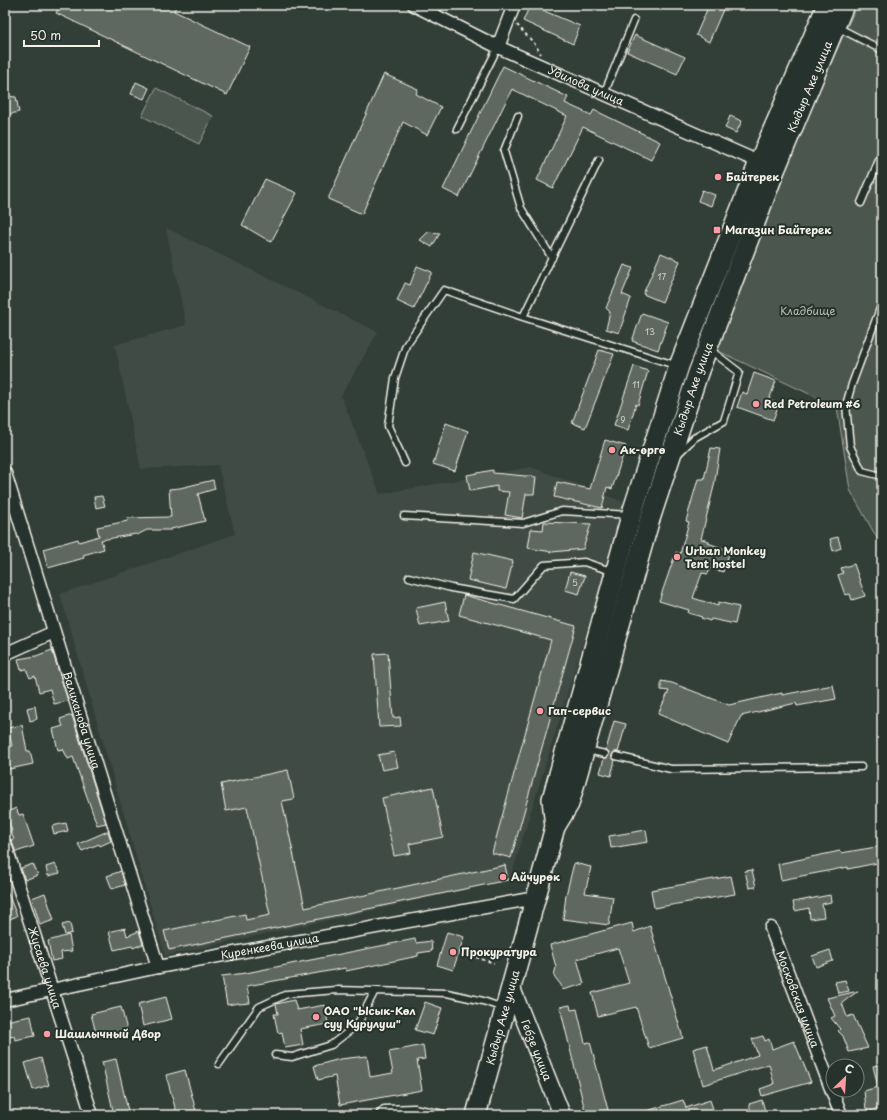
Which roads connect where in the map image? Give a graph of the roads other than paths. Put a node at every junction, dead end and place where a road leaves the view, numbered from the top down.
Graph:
1 (414, 5) edge
2 (827, 5) edge
3 (844, 5) edge
4 (512, 10) edge
5 (634, 20) dead end
6 (835, 26) junction
7 (498, 47) junction
8 (882, 50) edge
9 (604, 94) junction
10 (518, 116) dead end
11 (457, 129) dead end
12 (882, 153) edge
13 (599, 160) dead end
14 (767, 166) junction
15 (861, 203) dead end
16 (552, 258) junction
17 (882, 303) edge
18 (523, 316) junction
19 (689, 340) junction
20 (707, 347) junction
21 (679, 366) junction
22 (698, 372) junction
23 (406, 463) dead end
24 (668, 464) junction
25 (5, 473) edge
26 (882, 476) edge
27 (404, 516) dead end
28 (631, 516) junction
29 (649, 522) junction
30 (615, 572) junction
31 (409, 577) dead end
32 (54, 632) junction
33 (5, 654) edge
34 (584, 749) junction
35 (605, 754) dead end
36 (616, 756) dead end
37 (861, 767) dead end
38 (555, 827) junction
39 (5, 844) edge
40 (534, 898) junction
41 (771, 928) dead end
42 (158, 967) junction
43 (511, 986) junction
44 (51, 990) junction
45 (375, 991) junction
46 (5, 1000) edge
47 (504, 1009) junction
48 (275, 1055) dead end
49 (219, 1064) dead end
50 (92, 1115) edge
51 (379, 1115) edge
52 (448, 1115) edge
53 (476, 1115) edge
54 (562, 1115) edge
55 (841, 1115) edge

1 - 7 street, Удилова улица
2 - 14 highway, Кыдыр Аке улица
3 - 6 highway, Кыдыр Аке улица
4 - 7 street
5 - 9 lane
6 - 8 lane
6 - 14 highway, Кыдыр Аке улица
7 - 9 street, Удилова улица
7 - 11 lane
9 - 14 street, Удилова улица
10 - 16 lane
12 - 15 lane
13 - 16 lane
14 - 19 highway, Кыдыр Аке улица
14 - 20 highway, Кыдыр Аке улица
16 - 18 lane
17 - 26 lane
18 - 21 lane
18 - 23 lane
19 - 20 highway
19 - 21 highway, Кыдыр Аке улица
20 - 22 highway, Кыдыр Аке улица
20 - 24 lane
21 - 22 highway
21 - 28 highway, Кыдыр Аке улица
22 - 24 highway, Кыдыр Аке улица
24 - 29 highway, Кыдыр Аке улица
25 - 32 street, Валиханова улица
27 - 28 lane
28 - 29 highway
28 - 30 highway, Кыдыр Аке улица
29 - 34 highway, Кыдыр Аке улица
30 - 31 lane
30 - 38 highway, Кыдыр Аке улица
32 - 33 street
32 - 42 street, Валиханова улица
34 - 35 lane
34 - 38 highway, Кыдыр Аке улица
36 - 37 lane
38 - 40 highway, Кыдыр Аке улица
39 - 44 street, Жусаева улица
40 - 42 street, Куренкеева улица
40 - 43 highway, Кыдыр Аке улица
41 - 55 street, Московская улица
42 - 44 street, Куренкеева улица
43 - 47 highway, Кыдыр Аке улица
43 - 54 main road, Гебзе улица
44 - 46 street, Куренкеева улица
44 - 50 street, Жусаева улица
45 - 47 lane
45 - 48 lane
45 - 49 lane
47 - 53 highway, Кыдыр Аке улица
51 - 52 lane

